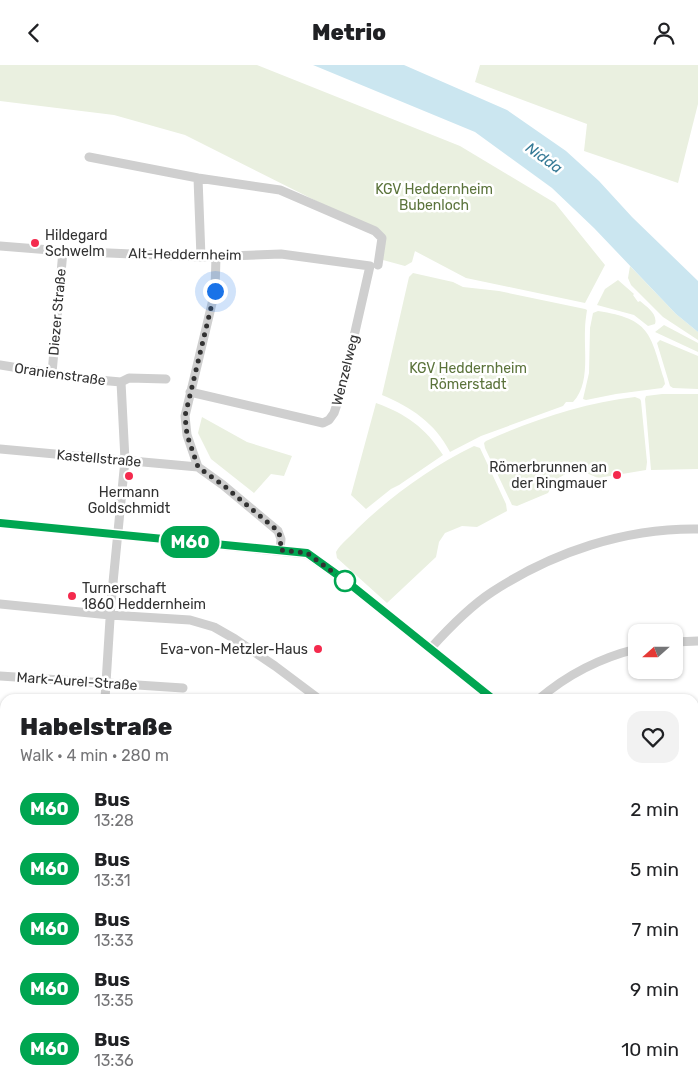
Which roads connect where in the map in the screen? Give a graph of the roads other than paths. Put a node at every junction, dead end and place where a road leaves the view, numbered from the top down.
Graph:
1 (90, 157) dead end
2 (198, 177) junction
3 (0, 245) edge
4 (63, 251) junction
5 (216, 256) junction
6 (201, 257) junction
7 (374, 265) junction
8 (0, 365) edge
9 (52, 373) junction
10 (166, 379) dead end
11 (121, 382) junction
12 (190, 391) junction
13 (0, 449) edge
14 (125, 460) junction
15 (198, 467) junction
16 (0, 523) edge
17 (698, 529) edge
18 (118, 535) junction
19 (280, 550) junction
20 (0, 604) edge
21 (110, 615) junction
22 (698, 641) edge
23 (683, 642) edge
24 (430, 649) junction
25 (628, 651) edge
26 (0, 676) edge
27 (105, 682) junction
28 (183, 688) dead end
29 (104, 694) edge
30 (313, 694) edge
31 (487, 694) edge
32 (544, 694) edge

1 - 2 street
2 - 6 street
2 - 7 street
3 - 4 street, Alt-Heddernheim
4 - 6 street, Alt-Heddernheim
4 - 9 street, Diezer Straße
5 - 6 street, Alt-Heddernheim
5 - 7 street, Alt-Heddernheim
5 - 12 street
7 - 12 street, Wenzelweg
8 - 9 street, Oranienstraße
9 - 11 street, Oranienstraße
10 - 11 street, Oranienstraße
11 - 14 street
12 - 15 street
13 - 14 street, Kastellstraße
14 - 15 street, Kastellstraße
14 - 18 street
15 - 19 street
16 - 18 street
17 - 24 street
18 - 19 street
18 - 21 street
19 - 24 street
20 - 21 street
21 - 27 street
21 - 30 street
22 - 23 street
24 - 31 street
25 - 32 street
26 - 27 street, Mark-Aurel-Straße
27 - 28 street, Mark-Aurel-Straße
27 - 29 street

